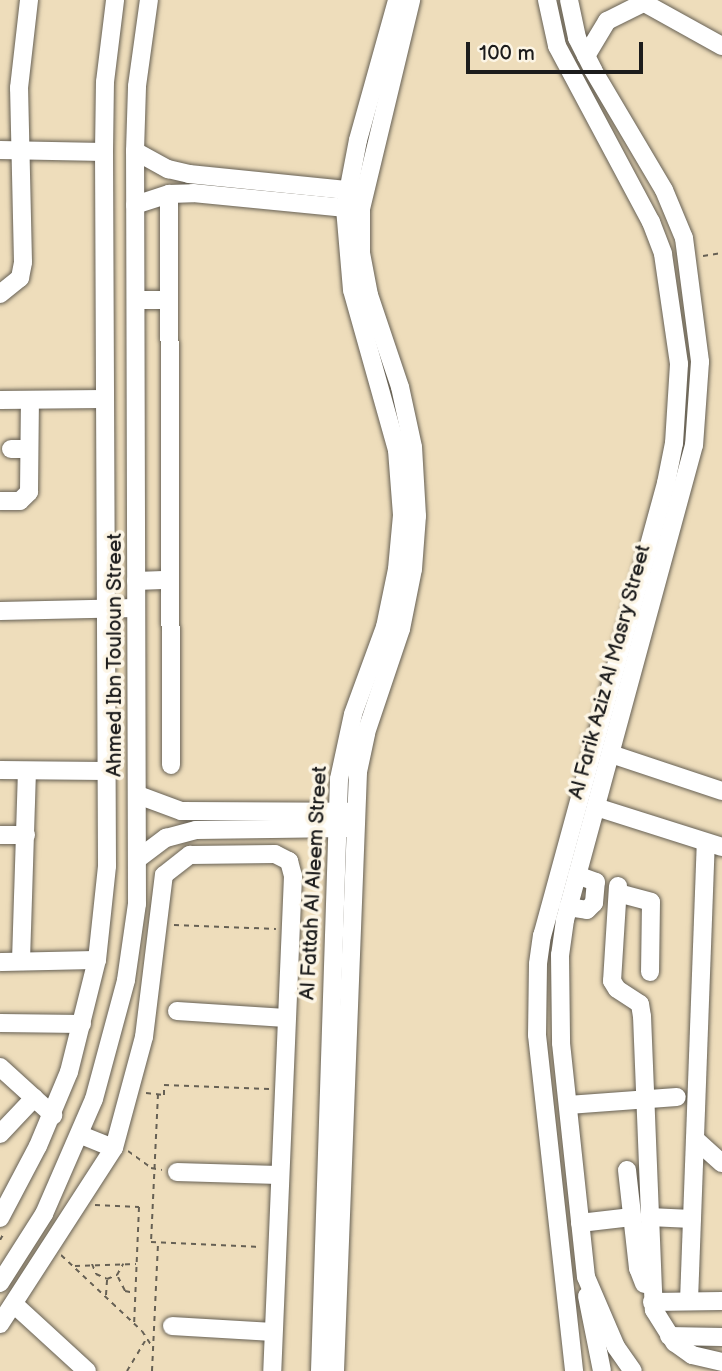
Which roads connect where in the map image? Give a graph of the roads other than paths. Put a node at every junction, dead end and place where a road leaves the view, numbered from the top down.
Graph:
1 (29, 0) edge
2 (115, 0) edge
3 (149, 0) edge
4 (397, 0) edge
5 (411, 0) edge
6 (547, 0) edge
7 (569, 0) edge
8 (641, 1) edge
9 (720, 47) edge
10 (586, 56) junction
11 (0, 150) edge
12 (21, 151) junction
13 (135, 151) junction
14 (103, 152) junction
15 (169, 194) junction
16 (354, 200) junction
17 (135, 205) junction
18 (0, 294) edge
19 (136, 300) junction
20 (169, 300) junction
21 (136, 394) junction
22 (170, 394) junction
23 (103, 399) junction
24 (0, 400) edge
25 (30, 400) junction
26 (137, 458) junction
27 (170, 458) junction
28 (0, 501) edge
29 (136, 580) junction
30 (170, 580) junction
31 (638, 583) junction
32 (657, 588) junction
33 (136, 608) junction
34 (103, 609) junction
35 (0, 611) edge
36 (629, 618) junction
37 (647, 623) junction
38 (137, 729) junction
39 (170, 729) junction
40 (611, 754) junction
41 (170, 765) dead end
42 (0, 770) edge
43 (27, 771) junction
44 (105, 771) junction
45 (722, 791) edge
46 (138, 795) junction
47 (596, 807) junction
48 (181, 811) junction
49 (290, 811) junction
50 (345, 820) junction
51 (297, 828) junction
52 (181, 832) junction
53 (0, 835) edge
54 (26, 835) junction
55 (714, 846) edge
56 (139, 858) junction
57 (97, 960) junction
58 (21, 961) junction
59 (0, 962) edge
60 (650, 972) dead end
61 (177, 1011) dead end
62 (286, 1018) junction
63 (0, 1023) edge
64 (82, 1024) junction
65 (0, 1067) edge
66 (677, 1097) dead end
67 (34, 1098) junction
68 (646, 1100) junction
69 (568, 1105) junction
70 (53, 1115) junction
71 (0, 1134) edge
72 (81, 1135) junction
73 (695, 1139) junction
74 (115, 1145) junction
75 (722, 1163) edge
76 (627, 1170) dead end
77 (177, 1172) road end
78 (278, 1175) junction
79 (641, 1217) junction
80 (0, 1218) edge
81 (692, 1219) junction
82 (580, 1223) junction
83 (586, 1277) junction
84 (0, 1283) edge
85 (651, 1296) junction
86 (689, 1301) junction
87 (722, 1301) edge
88 (16, 1306) junction
89 (0, 1324) edge
90 (172, 1326) dead end
91 (273, 1332) junction
92 (669, 1336) junction
93 (722, 1337) edge
94 (722, 1362) edge
95 (602, 1369) edge
96 (87, 1371) edge
97 (272, 1371) edge
98 (320, 1371) edge
99 (335, 1371) edge
100 (574, 1371) edge
101 (582, 1371) edge
102 (633, 1371) edge

1 - 12 street
2 - 14 street, Ahmed Ibn Touloun Street
3 - 13 street, Ahmed Ibn Touloun Street
4 - 16 street, Al Fattah Al Aleem Street
5 - 16 street, Al Fattah Al Aleem Street
6 - 31 street, Al Farik Aziz Al Masry Street
7 - 10 street, Al Farik Aziz Al Masry Street
8 - 9 street
8 - 10 street
10 - 32 street, Al Farik Aziz Al Masry Street
11 - 12 street
12 - 14 street
12 - 18 street
13 - 16 street
13 - 17 street, Ahmed Ibn Touloun Street
14 - 23 street, Ahmed Ibn Touloun Street
15 - 16 street
15 - 17 street
15 - 20 street
16 - 50 street, Al Fattah Al Aleem Street
17 - 19 street, Ahmed Ibn Touloun Street
19 - 20 street
19 - 21 street, Ahmed Ibn Touloun Street
20 - 22 street
21 - 22 street
21 - 26 street, Ahmed Ibn Touloun Street
22 - 27 street
23 - 25 street
23 - 34 street, Ahmed Ibn Touloun Street
24 - 25 street
25 - 28 street
26 - 27 street
26 - 29 street, Ahmed Ibn Touloun Street
27 - 30 street
29 - 30 street
29 - 33 street, Ahmed Ibn Touloun Street
30 - 39 street
31 - 32 street
31 - 36 street, Al Farik Aziz Al Masry Street
32 - 37 street, Al Farik Aziz Al Masry Street
33 - 34 street
33 - 38 street, Ahmed Ibn Touloun Street
34 - 35 street
34 - 44 street, Ahmed Ibn Touloun Street
36 - 37 street
36 - 100 street, Al Farik Aziz Al Masry Street
37 - 40 street, Al Farik Aziz Al Masry Street
38 - 39 street
38 - 46 street, Ahmed Ibn Touloun Street
39 - 41 street
40 - 45 street
40 - 47 street, Al Farik Aziz Al Masry Street
42 - 43 street
43 - 44 street
43 - 54 street
44 - 57 street, Ahmed Ibn Touloun Street
46 - 48 street
46 - 56 street, Ahmed Ibn Touloun Street
47 - 55 street
47 - 69 street, Al Farik Aziz Al Masry Street
48 - 49 street
48 - 52 street
49 - 50 street
49 - 51 street
50 - 51 street
50 - 98 street, Al Fattah Al Aleem Street
50 - 99 street, Al Fattah Al Aleem Street
51 - 52 street
52 - 56 street
53 - 54 street
54 - 58 street
55 - 73 street
56 - 72 street, Ahmed Ibn Touloun Street
57 - 58 street
57 - 64 street, Ahmed Ibn Touloun Street
58 - 59 street
60 - 68 street
61 - 62 street
62 - 74 street
62 - 78 street
63 - 64 street
64 - 70 street, Ahmed Ibn Touloun Street
65 - 67 street
66 - 68 street
67 - 70 street
67 - 71 street
68 - 69 street
68 - 79 street
69 - 82 street, Al Farik Aziz Al Masry Street
70 - 80 street, Ahmed Ibn Touloun Street
72 - 74 street
72 - 84 street, Ahmed Ibn Touloun Street
73 - 75 street
73 - 81 street
74 - 88 street
76 - 79 street
77 - 78 street
78 - 91 street
79 - 81 street
79 - 82 street
79 - 85 street
81 - 86 street
82 - 83 street, Al Farik Aziz Al Masry Street
83 - 95 street
83 - 102 street, Al Farik Aziz Al Masry Street
85 - 86 street
85 - 92 street
86 - 87 street
88 - 89 street
88 - 96 street
90 - 91 street
91 - 97 street
92 - 93 street
92 - 94 street
95 - 101 street

